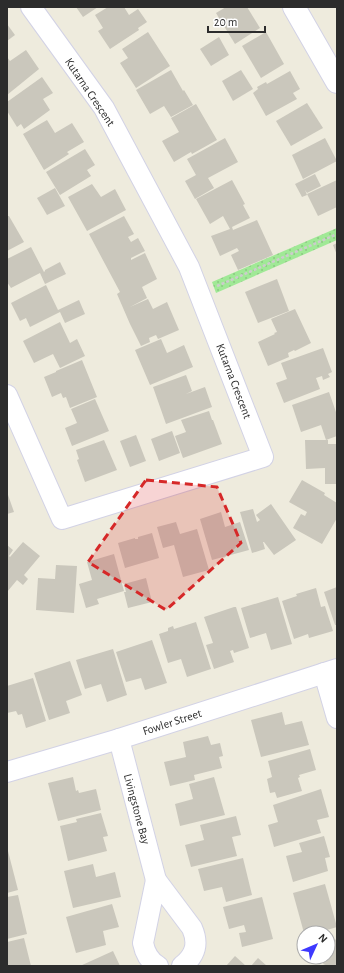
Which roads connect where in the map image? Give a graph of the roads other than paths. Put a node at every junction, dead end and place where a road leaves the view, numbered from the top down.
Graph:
1 (31, 7) edge
2 (294, 7) edge
3 (337, 82) edge
4 (7, 395) edge
5 (330, 671) edge
6 (337, 718) edge
7 (118, 739) junction
8 (7, 772) edge
9 (156, 880) junction
10 (158, 966) edge
11 (182, 966) edge

1 - 4 street, Kutarna Crescent
2 - 3 street
5 - 6 street
5 - 7 street, Fowler Street
7 - 8 street, Fowler Street
7 - 9 street, Livingstone Bay
9 - 10 street, Livingstone Bay
9 - 11 street, Livingstone Bay

